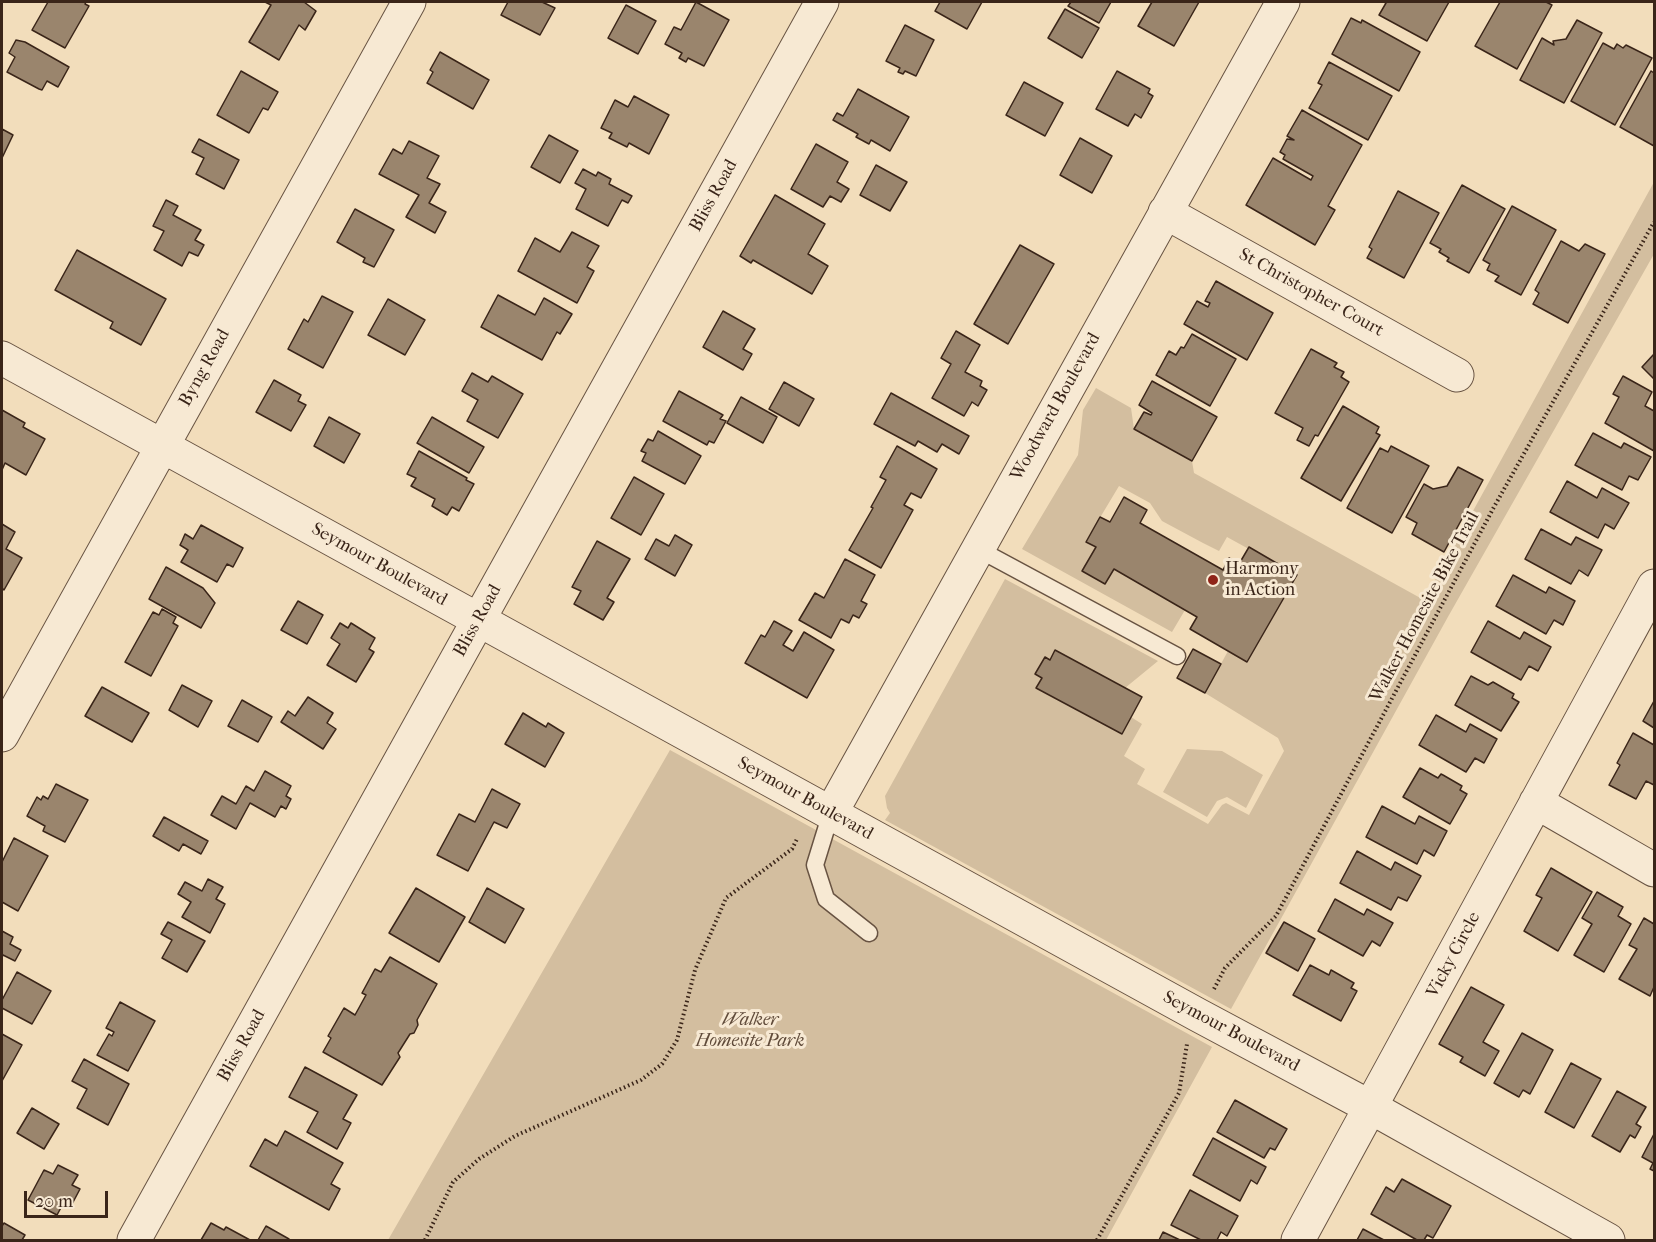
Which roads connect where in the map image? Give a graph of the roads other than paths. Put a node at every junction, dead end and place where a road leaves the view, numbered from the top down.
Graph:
1 (409, 2) edge
2 (822, 2) edge
3 (1283, 2) edge
4 (1165, 212) junction
5 (2, 358) edge
6 (1457, 375) dead end
7 (162, 446) junction
8 (978, 549) junction
9 (1654, 586) edge
10 (478, 620) junction
11 (1177, 656) dead end
12 (2, 735) edge
13 (1536, 802) junction
14 (831, 813) junction
15 (1654, 870) edge
16 (868, 933) dead end
17 (1372, 1108) junction
18 (134, 1240) edge
19 (1298, 1240) edge
20 (1608, 1240) edge

1 - 7 street, Byng Road
2 - 10 street, Bliss Road
3 - 4 street, Woodward Boulevard
4 - 6 street, St Christopher Court
4 - 8 street, Woodward Boulevard
5 - 7 street, Seymour Boulevard
7 - 10 street, Seymour Boulevard
7 - 12 street, Byng Road
8 - 11 lane
8 - 14 street, Woodward Boulevard
9 - 13 street, Vicky Circle
10 - 14 street, Seymour Boulevard
10 - 18 street, Bliss Road
13 - 15 street
13 - 17 street, Vicky Circle
14 - 16 lane
14 - 17 street, Seymour Boulevard
17 - 19 street, Vicky Circle
17 - 20 street, Seymour Boulevard

